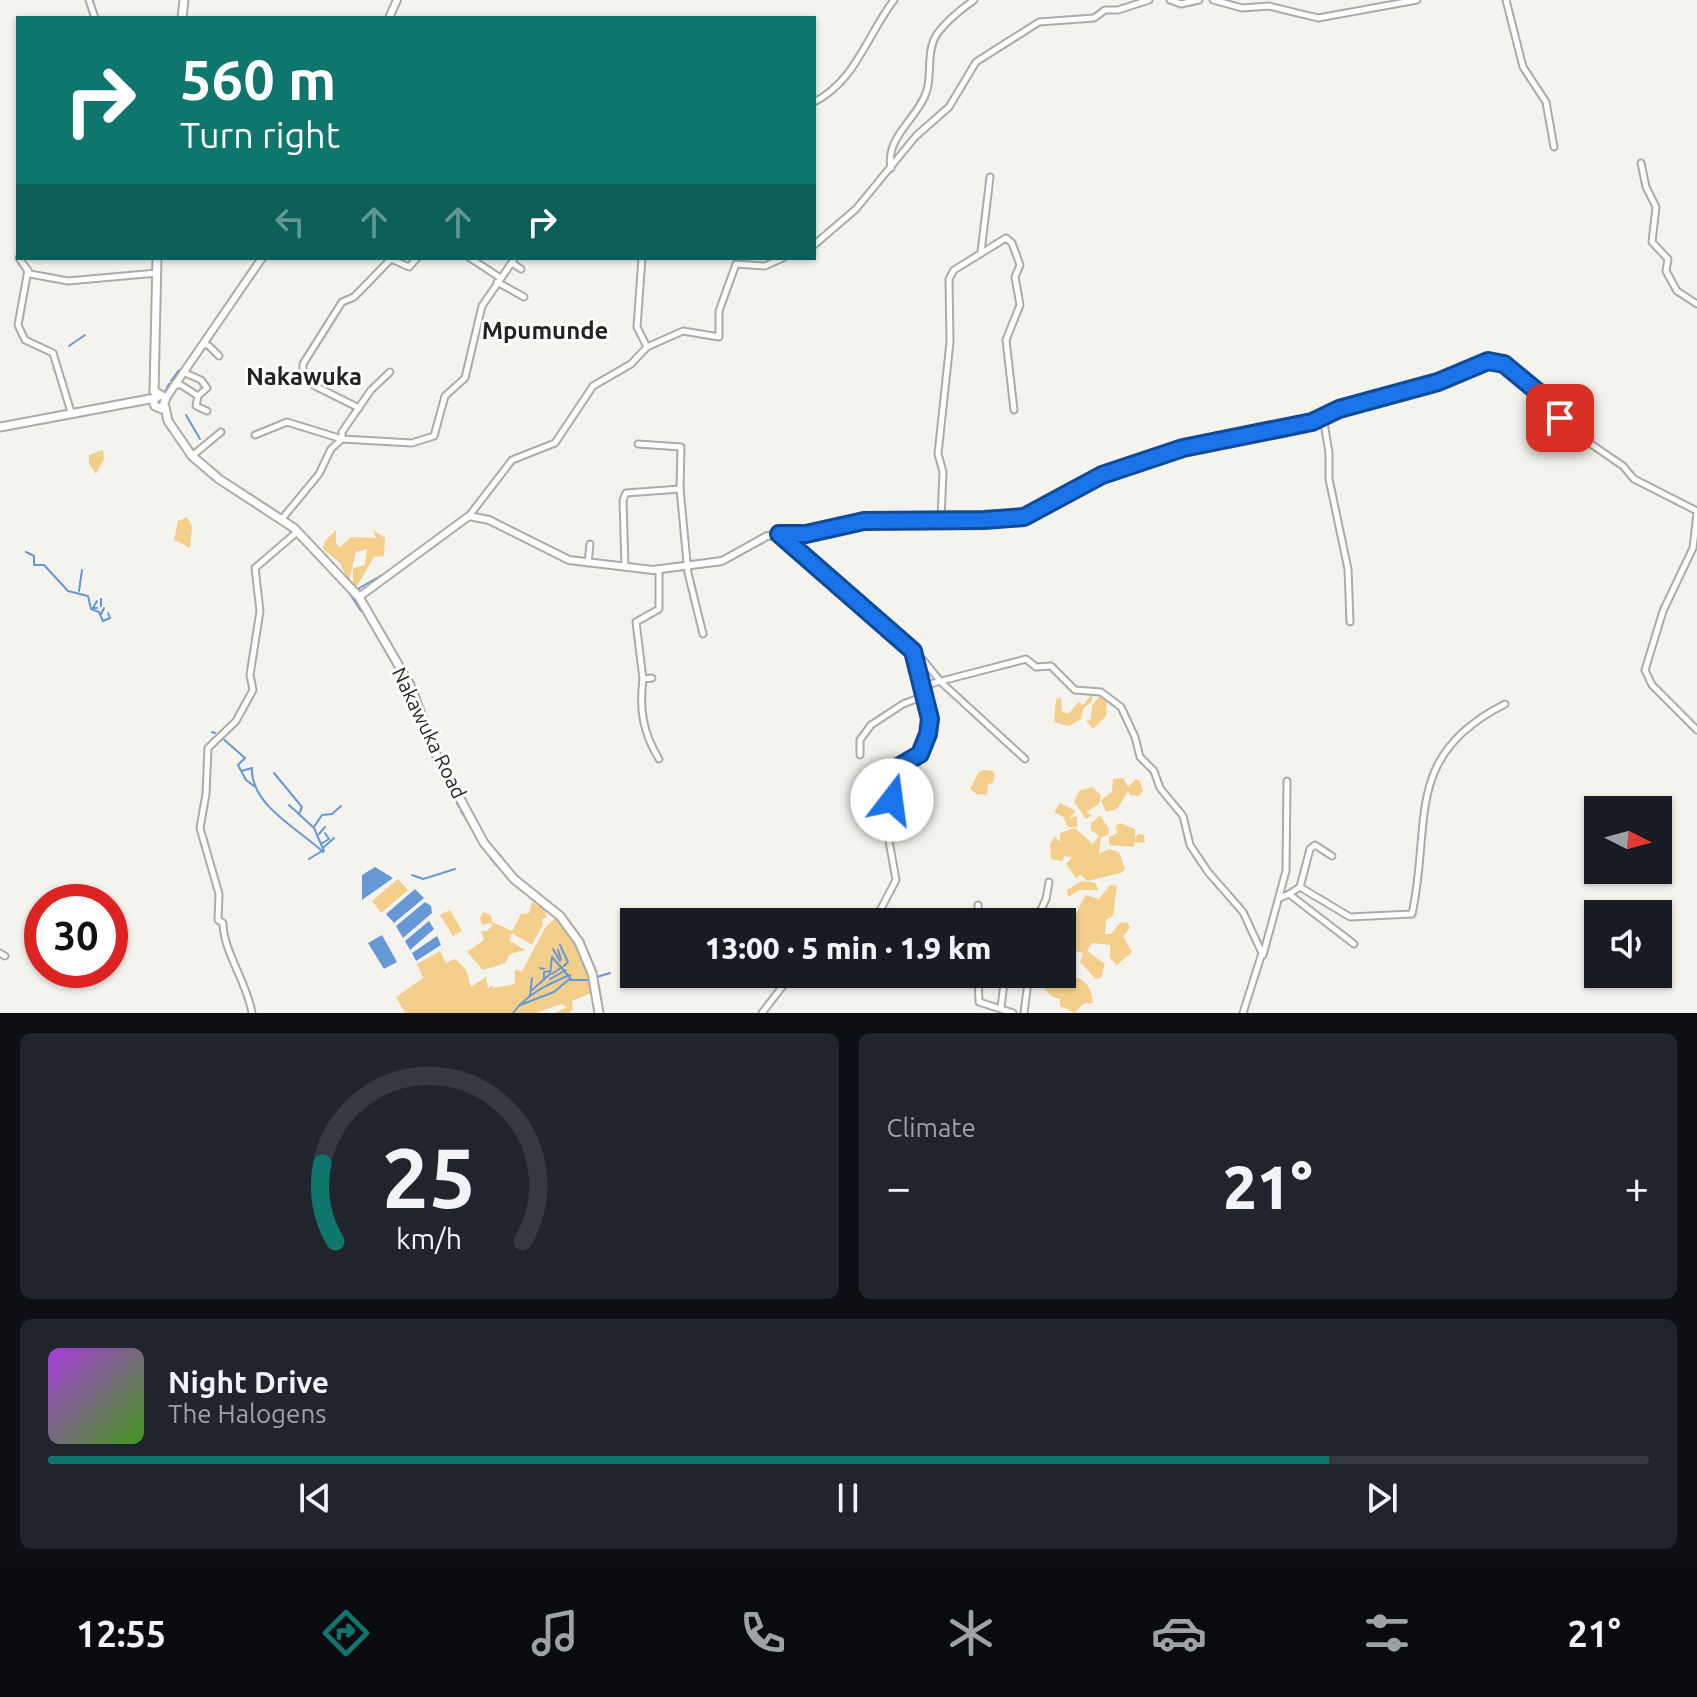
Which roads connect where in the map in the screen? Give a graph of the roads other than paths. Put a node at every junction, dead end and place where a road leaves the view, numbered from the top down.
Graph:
1 (894, 0) edge
2 (974, 0) edge
3 (1149, 0) edge
4 (1170, 0) edge
5 (1199, 0) edge
6 (1213, 0) edge
7 (1417, 0) edge
8 (1506, 0) edge
9 (816, 101) edge
10 (1554, 147) dead end
11 (1641, 163) dead end
12 (892, 169) junction
13 (990, 177) dead end
14 (816, 243) edge
15 (981, 253) junction
16 (20, 260) edge
17 (157, 260) edge
18 (261, 260) edge
19 (390, 260) edge
20 (393, 260) edge
21 (415, 260) edge
22 (473, 260) edge
23 (514, 260) edge
24 (642, 260) edge
25 (778, 260) edge
26 (521, 269) dead end
27 (28, 270) junction
28 (157, 273) junction
29 (498, 280) junction
30 (524, 297) dead end
31 (1697, 304) edge
32 (202, 344) junction
33 (647, 347) junction
34 (219, 356) dead end
35 (183, 372) junction
36 (390, 372) dead end
37 (173, 385) junction
38 (154, 394) junction
39 (198, 396) junction
40 (133, 401) junction
41 (162, 405) junction
42 (359, 408) junction
43 (1014, 410) dead end
44 (207, 411) dead end
45 (71, 412) junction
46 (1323, 416) junction
47 (0, 427) edge
48 (221, 432) dead end
49 (255, 435) dead end
50 (342, 439) junction
51 (638, 444) dead end
52 (192, 456) junction
53 (1102, 475) joint
54 (680, 489) junction
55 (1697, 512) edge
56 (469, 516) junction
57 (941, 519) junction
58 (281, 520) junction
59 (297, 532) junction
60 (779, 534) junction
61 (590, 544) dead end
62 (588, 563) junction
63 (687, 565) junction
64 (625, 567) junction
65 (653, 570) junction
66 (359, 597) junction
67 (1350, 622) dead end
68 (703, 634) dead end
69 (913, 651) junction
70 (652, 678) dead end
71 (643, 679) junction
72 (941, 682) junction
73 (924, 696) junction
74 (1505, 704) dead end
75 (1697, 730) edge
76 (860, 755) dead end
77 (659, 759) dead end
78 (1025, 759) dead end
79 (1287, 781) dead end
80 (1332, 856) dead end
81 (1049, 882) dead end
82 (1300, 887) junction
83 (1289, 894) junction
84 (1279, 899) junction
85 (881, 908) edge
86 (1042, 908) edge
87 (1354, 944) dead end
88 (1262, 959) junction
89 (781, 988) edge
90 (978, 988) edge
91 (1003, 988) edge
92 (1027, 988) edge
93 (1001, 1008) junction
94 (252, 1013) edge
95 (599, 1013) edge
96 (762, 1013) edge
97 (1013, 1013) edge
98 (1024, 1013) edge
99 (1243, 1013) edge

1 - 9 street
2 - 12 street
3 - 12 street
4 - 5 street
6 - 7 street
8 - 10 street
11 - 31 street
12 - 14 street
13 - 15 street
15 - 43 street
15 - 57 street
16 - 27 street
17 - 28 main road, Nakawuka Road
18 - 32 street
19 - 42 street
20 - 21 street
22 - 29 street
23 - 26 street
23 - 29 street
24 - 33 street
25 - 33 street
27 - 28 street
27 - 45 street
28 - 38 main road, Nakawuka Road
29 - 30 street
29 - 50 street
32 - 34 street
32 - 35 street
33 - 56 street
35 - 37 street
35 - 39 street
36 - 42 street
37 - 39 street
37 - 41 street
38 - 40 main road
38 - 41 main road
38 - 41 main road, Nakawuka Road
39 - 44 street
40 - 41 main road
40 - 45 main road
41 - 52 main road, Nakawuka Road
42 - 50 street
45 - 47 main road
46 - 53 street
46 - 55 street
46 - 67 street
48 - 52 street
49 - 50 street
50 - 58 street
51 - 54 street
52 - 58 main road, Nakawuka Road
53 - 57 street
54 - 63 street
54 - 64 street
55 - 75 street
56 - 62 street
56 - 66 street
57 - 60 street
58 - 59 main road, Nakawuka Road
59 - 66 main road, Nakawuka Road
59 - 94 street
60 - 63 street
60 - 69 street
61 - 62 street
62 - 64 street
63 - 65 street
63 - 68 street
64 - 65 street
65 - 71 street
66 - 95 main road, Nakawuka Road
69 - 72 street
69 - 73 street
70 - 71 street
71 - 77 street
72 - 73 street
72 - 78 street
72 - 88 street
73 - 76 street
73 - 85 street
74 - 82 street
79 - 84 street
80 - 82 street
81 - 86 street
82 - 83 street
83 - 84 street
83 - 87 street
84 - 88 street
88 - 99 street
89 - 96 street
90 - 93 street
91 - 93 street
92 - 98 street
93 - 97 street

